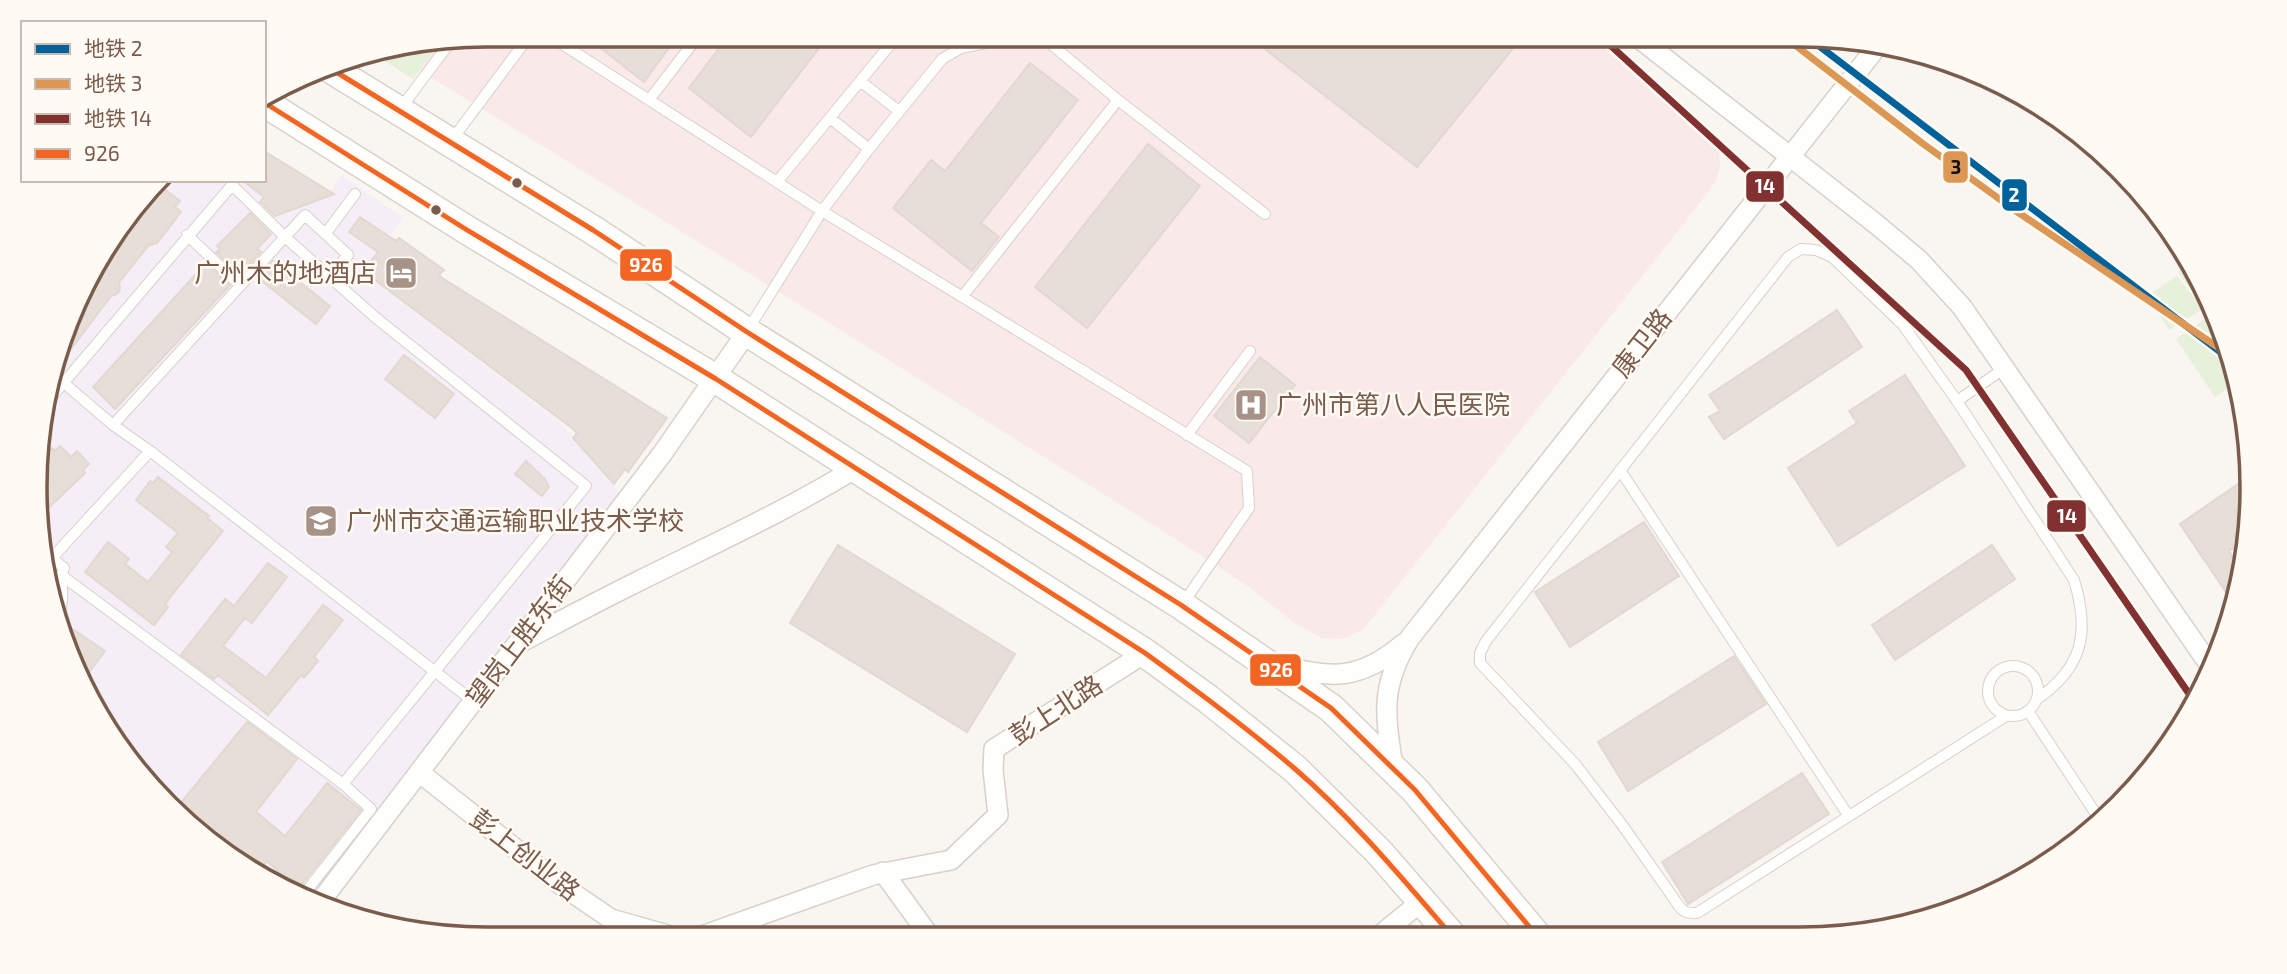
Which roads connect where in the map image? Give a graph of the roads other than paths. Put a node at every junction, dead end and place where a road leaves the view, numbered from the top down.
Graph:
1 (521, 47) edge
2 (567, 47) edge
3 (690, 47) edge
4 (888, 47) edge
5 (970, 47) edge
6 (1054, 47) edge
7 (1650, 47) edge
8 (445, 49) edge
9 (1872, 54) edge
10 (339, 74) edge
11 (860, 81) junction
12 (649, 100) junction
13 (1118, 100) junction
14 (269, 105) edge
15 (398, 111) junction
16 (899, 111) junction
17 (830, 118) junction
18 (450, 142) junction
19 (869, 149) junction
20 (1789, 156) junction
21 (777, 182) junction
22 (355, 194) dead end
23 (822, 211) junction
24 (1265, 214) dead end
25 (326, 233) junction
26 (187, 235) junction
27 (285, 237) junction
28 (330, 276) junction
29 (240, 285) junction
30 (962, 297) junction
31 (747, 332) junction
32 (1250, 351) dead end
33 (2006, 368) junction
34 (716, 379) junction
35 (65, 384) junction
36 (58, 391) edge
37 (1957, 401) junction
38 (113, 425) junction
39 (1187, 435) junction
40 (150, 451) junction
41 (856, 468) junction
42 (1620, 470) junction
43 (53, 557) edge
44 (54, 559) edge
45 (61, 576) junction
46 (62, 602) edge
47 (1181, 605) junction
48 (1409, 639) junction
49 (516, 645) junction
50 (1145, 653) junction
51 (2205, 658) edge
52 (1260, 659) junction
53 (434, 672) junction
54 (2037, 699) junction
55 (473, 701) junction
56 (2028, 711) junction
57 (2006, 716) junction
58 (1393, 767) junction
59 (419, 772) junction
60 (343, 784) junction
61 (2095, 813) edge
62 (1848, 815) junction
63 (883, 872) junction
64 (309, 888) edge
65 (325, 895) edge
66 (1422, 901) junction
67 (638, 927) edge
68 (727, 927) edge
69 (923, 927) edge
70 (1390, 927) edge
71 (1444, 927) edge
72 (1529, 927) edge

1 - 18 lane
2 - 12 lane
3 - 12 lane
4 - 11 lane
5 - 16 lane
6 - 13 lane
7 - 20 street
8 - 15 lane
9 - 20 street, 康卫路
10 - 15 street
11 - 16 lane
11 - 17 lane
12 - 21 lane
13 - 24 lane
13 - 30 lane
14 - 34 street
15 - 18 street
16 - 19 lane
17 - 19 lane
17 - 21 lane
18 - 31 street
19 - 23 lane
20 - 33 street
20 - 48 street, 康卫路
21 - 23 lane
22 - 25 lane
23 - 30 lane
23 - 31 lane
25 - 27 lane
25 - 28 lane
26 - 27 lane
26 - 29 lane
26 - 35 lane
27 - 28 lane
27 - 29 lane
28 - 53 lane
29 - 38 lane
30 - 39 lane
31 - 34 street, 望岗上胜东街
31 - 47 street
32 - 39 lane
33 - 37 lane
33 - 51 street
34 - 41 street
34 - 49 street, 望岗上胜东街
35 - 36 lane
35 - 38 lane
37 - 42 lane
37 - 54 lane
38 - 40 lane
39 - 47 lane
40 - 43 lane
40 - 53 lane
41 - 49 street
41 - 50 street
42 - 62 lane
42 - 62 lane
44 - 45 lane
45 - 46 lane
45 - 60 lane
47 - 52 street
48 - 52 street
48 - 58 street
49 - 55 street, 望岗上胜东街
50 - 63 street, 彭上北路
50 - 66 street
52 - 58 street
53 - 55 lane
53 - 60 lane
54 - 56 lane
54 - 57 lane
55 - 59 street, 望岗上胜东街
56 - 57 lane
56 - 61 lane
57 - 62 lane
58 - 72 street
59 - 65 street, 望岗上胜东街
59 - 67 street, 彭上创业路
60 - 64 lane
63 - 68 street
63 - 69 street
66 - 70 street
66 - 71 street

